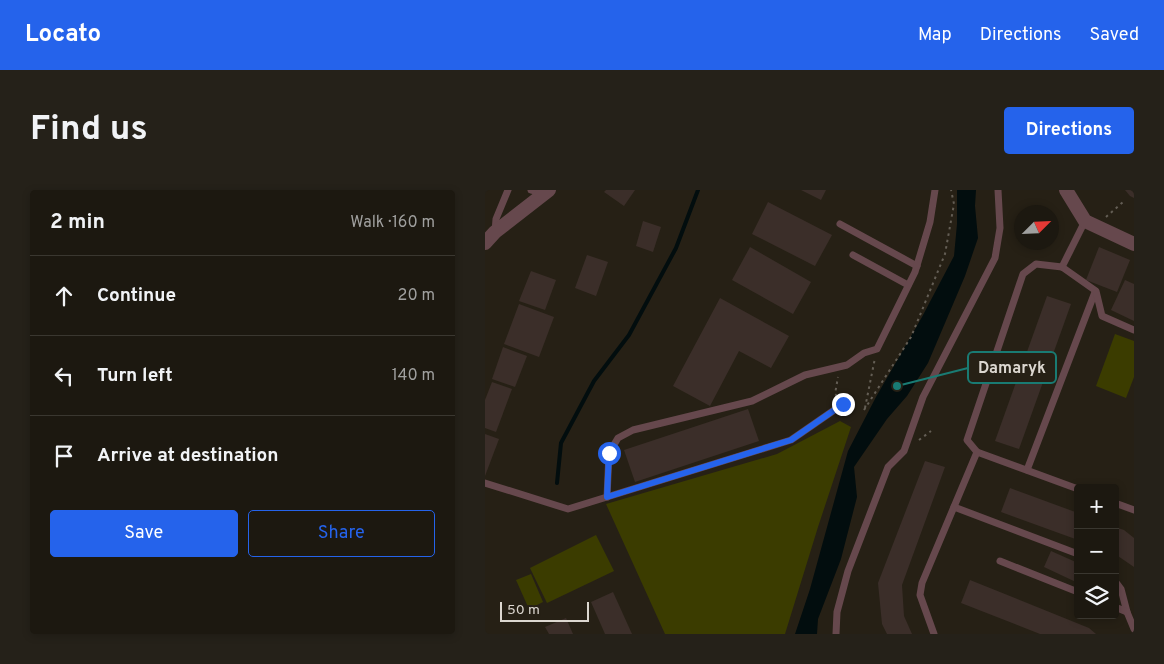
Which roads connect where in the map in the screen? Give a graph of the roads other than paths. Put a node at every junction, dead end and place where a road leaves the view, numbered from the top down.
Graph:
1 (508, 190) edge
2 (531, 190) edge
3 (935, 190) edge
4 (998, 190) edge
5 (1066, 190) edge
6 (547, 192) edge
7 (839, 224) dead end
8 (1090, 224) junction
9 (495, 232) junction
10 (485, 243) edge
11 (1134, 244) edge
12 (853, 255) dead end
13 (917, 266) junction
14 (1062, 267) junction
15 (908, 285) junction
16 (1096, 291) junction
17 (1134, 330) edge
18 (843, 404) road end
19 (977, 452) junction
20 (1027, 470) junction
21 (485, 483) edge
22 (1074, 488) edge
23 (607, 497) junction
24 (1119, 504) edge
25 (954, 506) junction
26 (1134, 510) edge
27 (1074, 552) edge
28 (1000, 561) dead end
29 (1119, 586) edge
30 (1074, 590) edge
31 (1119, 609) edge
32 (1127, 612) junction
33 (1134, 628) edge
34 (836, 634) edge
35 (934, 634) edge

1 - 9 lane
2 - 6 lane
3 - 13 lane
4 - 34 lane
5 - 8 street
6 - 9 street
7 - 13 lane
8 - 11 street
8 - 14 lane
9 - 10 street
12 - 15 lane
13 - 15 lane
14 - 16 lane
14 - 19 lane
15 - 23 lane
16 - 17 lane
16 - 20 lane
18 - 23 lane
19 - 20 lane
19 - 25 lane
20 - 22 lane
21 - 23 lane
24 - 26 lane
25 - 27 lane
25 - 35 lane
28 - 30 lane
29 - 32 lane
31 - 32 lane
32 - 33 lane

